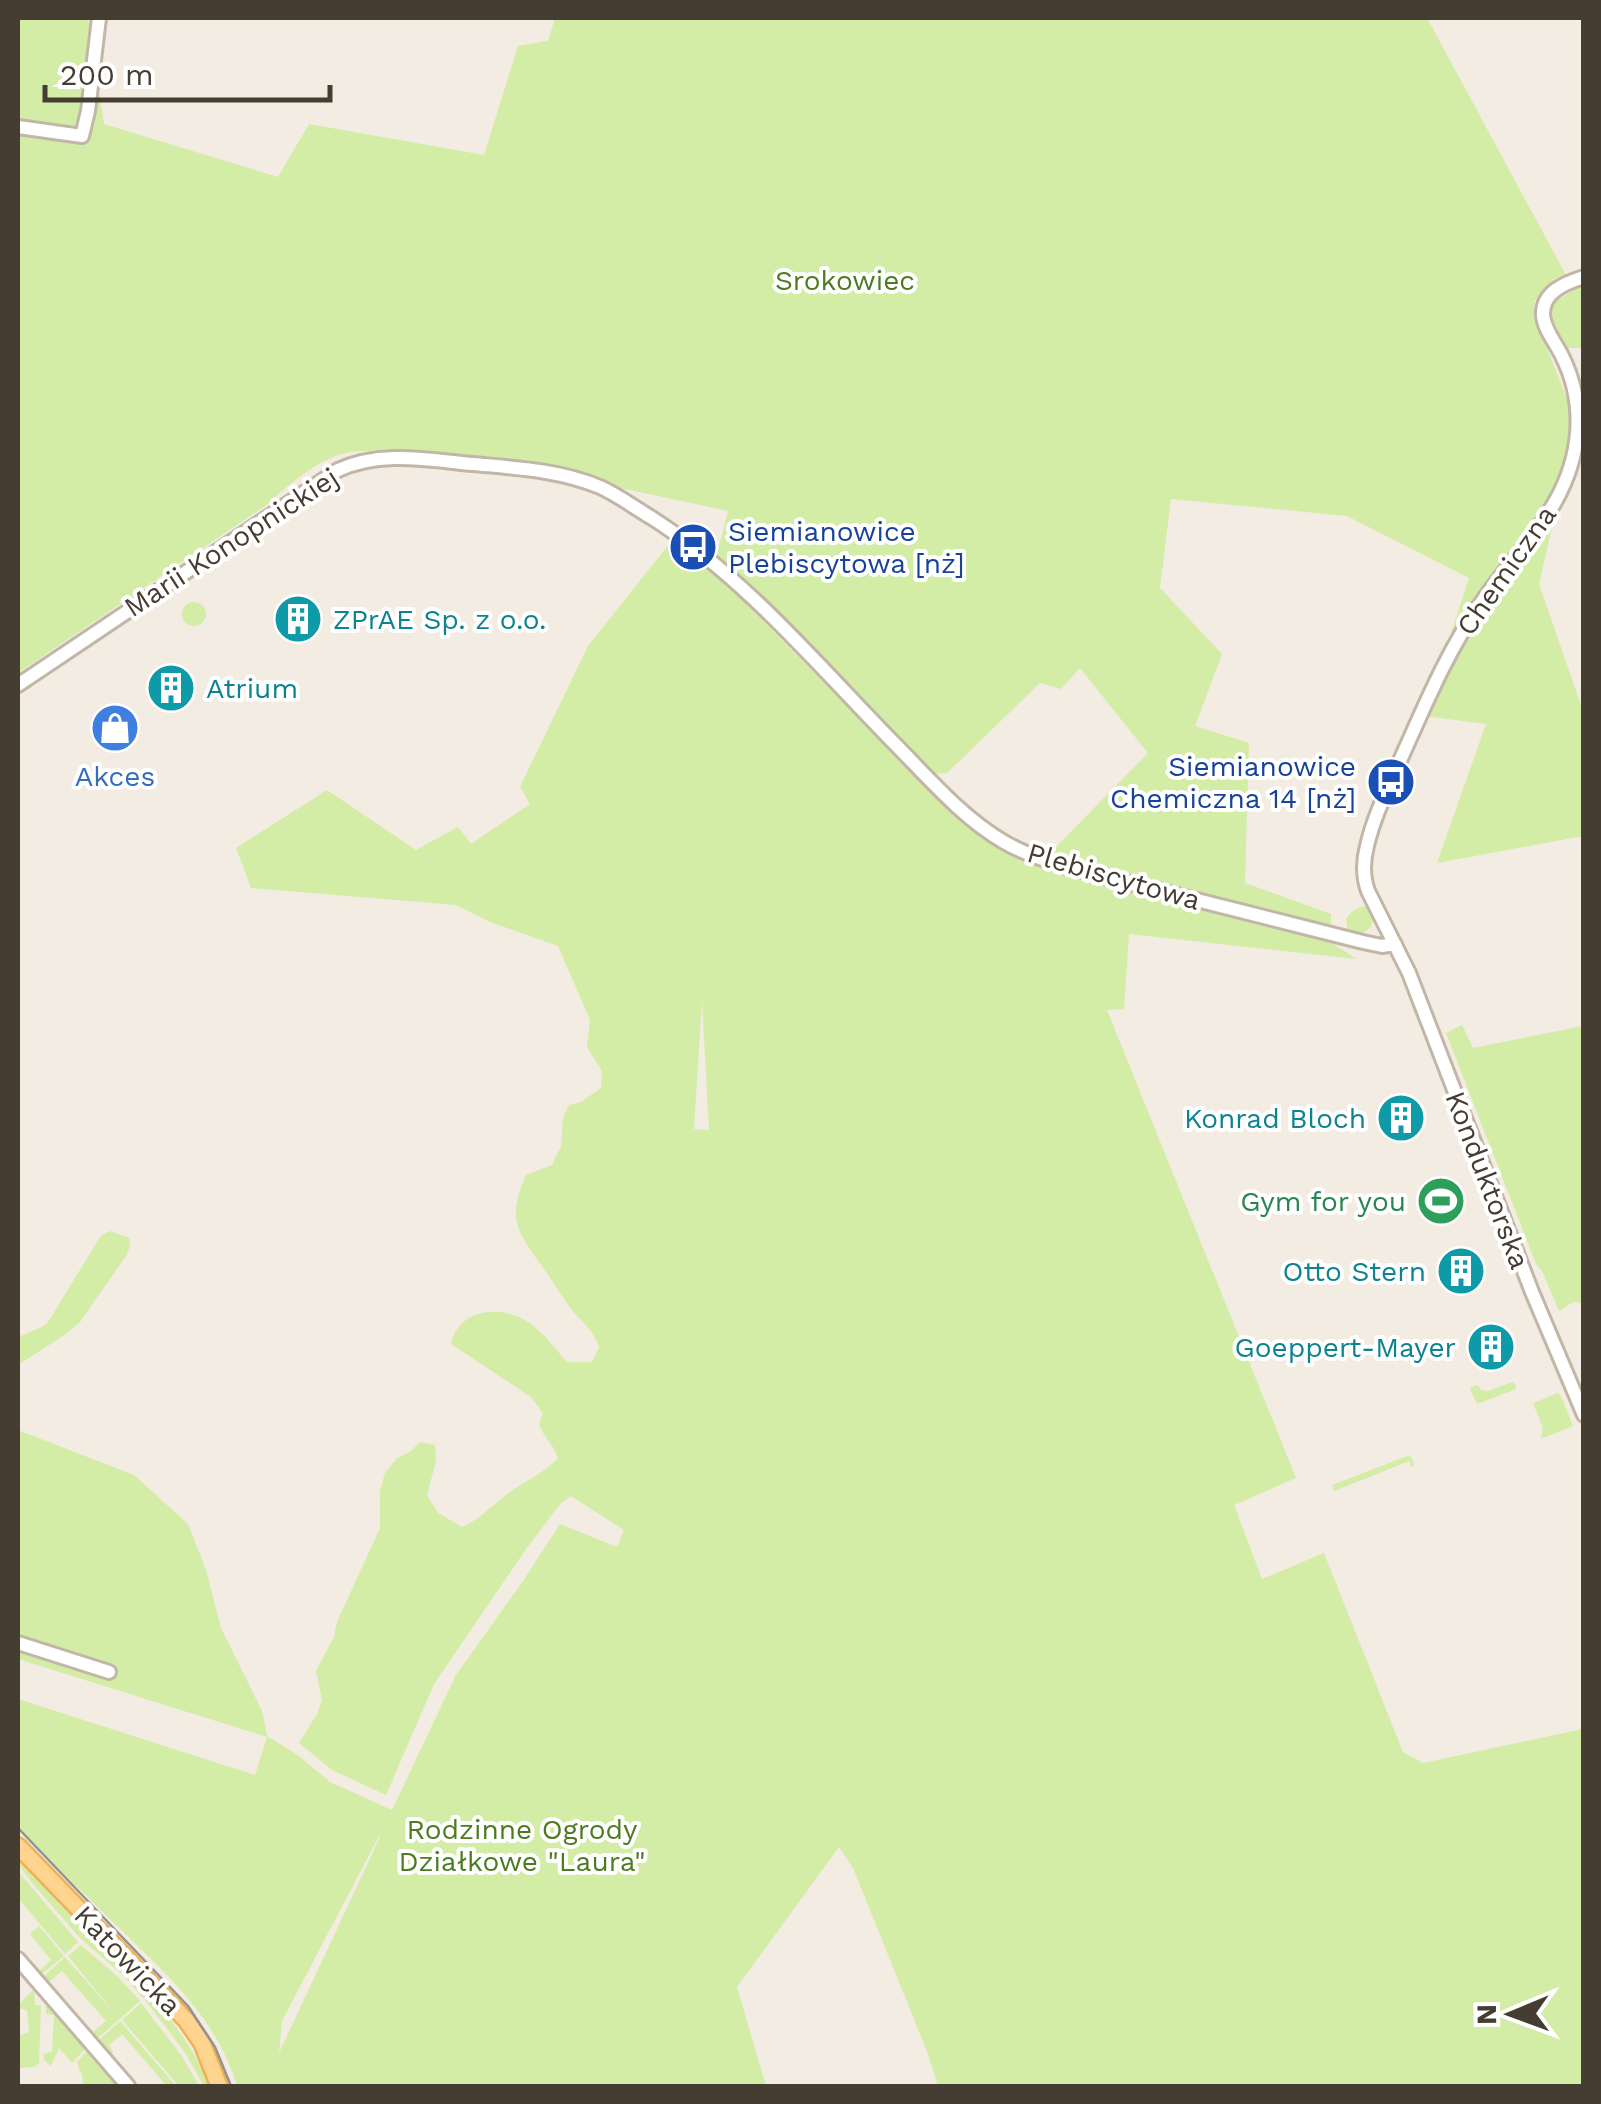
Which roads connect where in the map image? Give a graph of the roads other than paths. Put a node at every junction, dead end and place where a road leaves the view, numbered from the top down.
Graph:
1 (99, 18) edge
2 (18, 126) edge
3 (1584, 277) edge
4 (817, 664) joint
5 (18, 684) edge
6 (1364, 877) joint
7 (1385, 925) junction
8 (1355, 938) junction
9 (1394, 944) junction
10 (1584, 1414) edge
11 (18, 1643) edge
12 (108, 1672) dead end
13 (18, 1846) edge
14 (18, 1958) edge
15 (23, 1975) edge
16 (128, 2086) edge
17 (220, 2086) edge

1 - 2 street
3 - 6 street, Chemiczna
4 - 5 street, Marii Konopnickiej
4 - 8 street, Plebiscytowa
6 - 7 street, Konduktorska
7 - 8 street
7 - 9 street, Konduktorska
8 - 9 street
9 - 10 street, Konduktorska
11 - 12 street
13 - 17 main road, Katowicka
14 - 15 street
15 - 16 street

